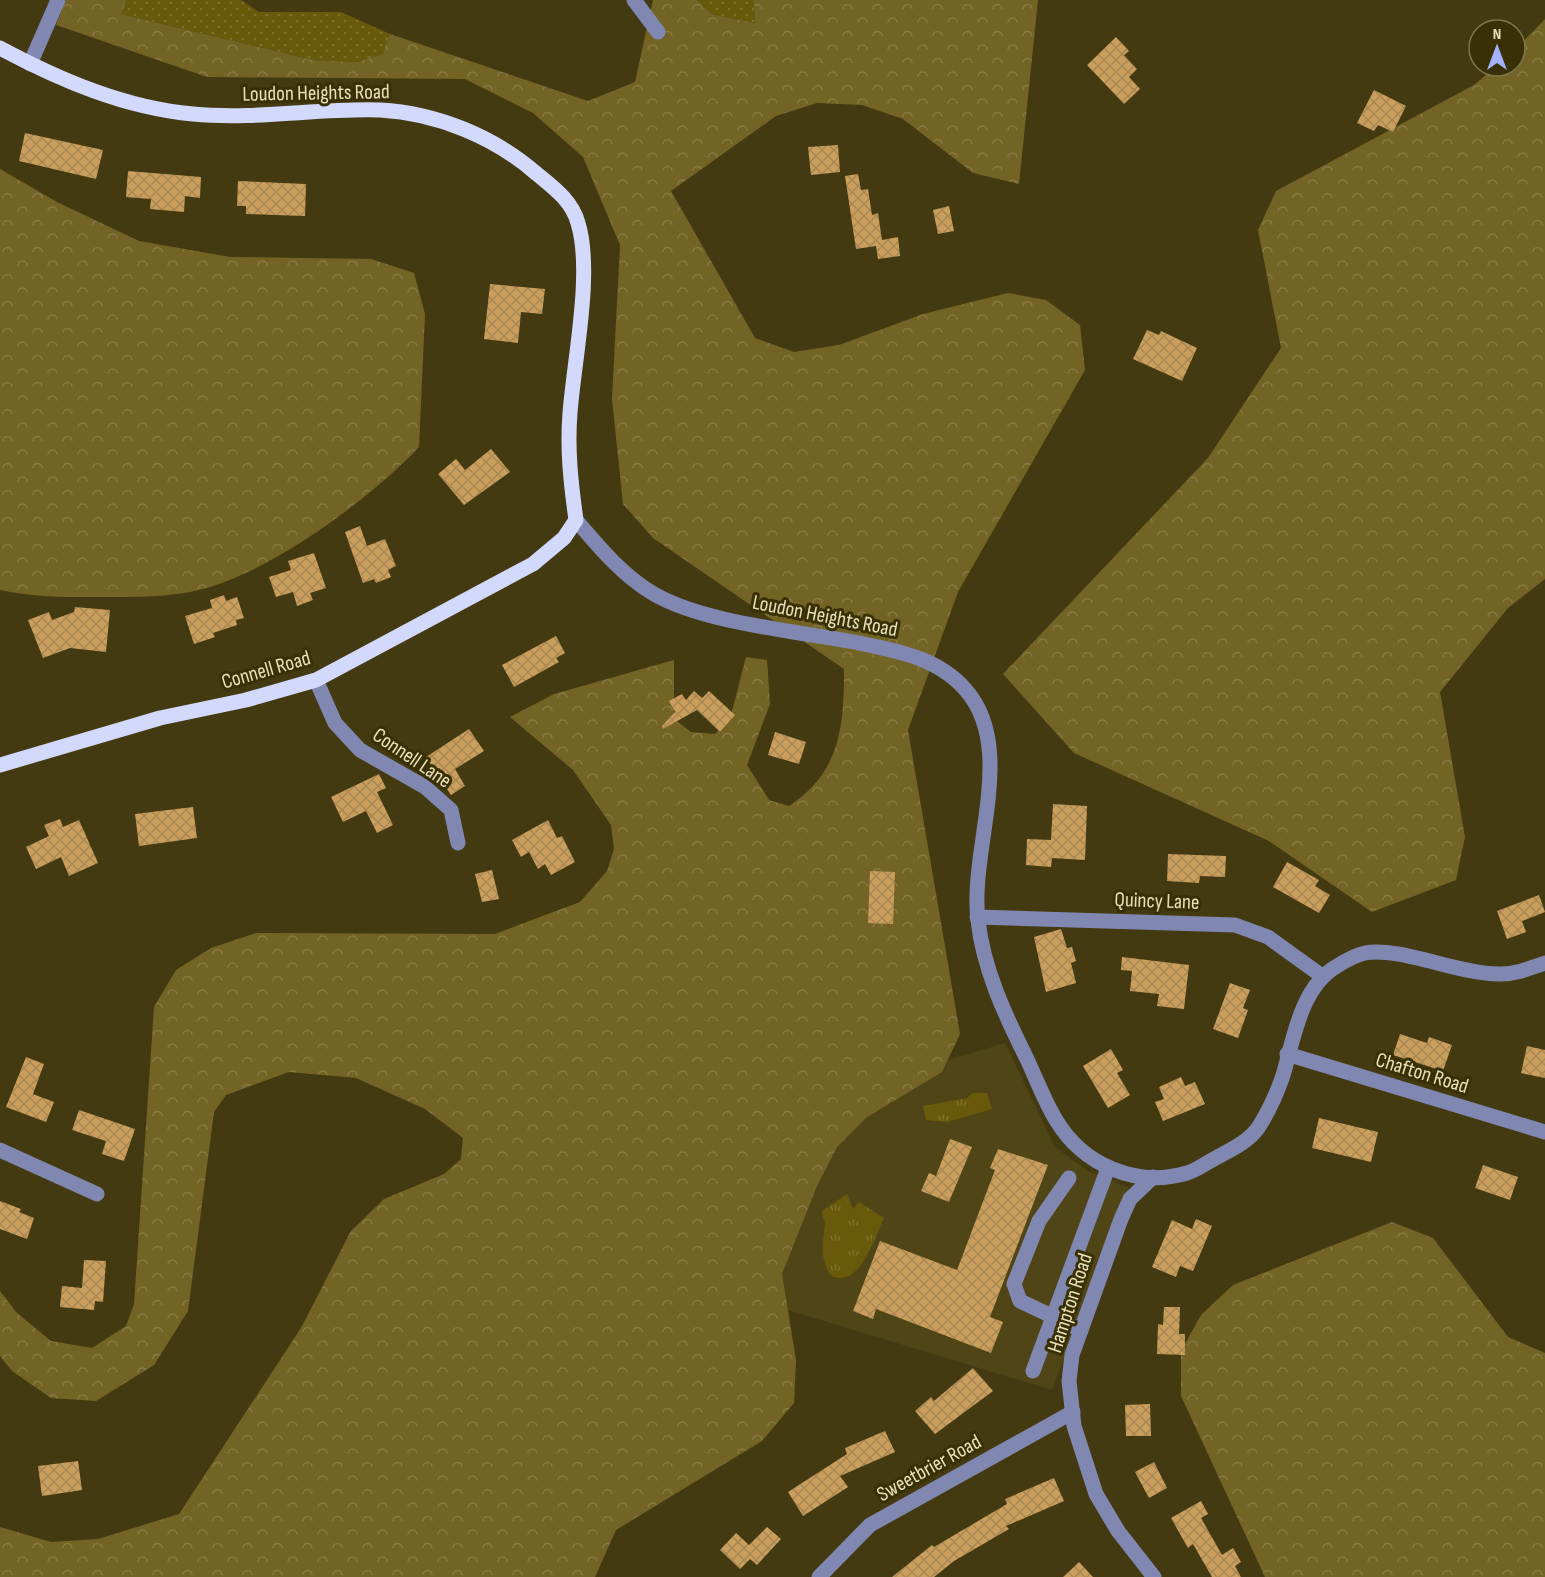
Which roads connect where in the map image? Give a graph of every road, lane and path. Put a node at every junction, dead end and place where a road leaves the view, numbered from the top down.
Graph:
1 (58, 0) edge
2 (634, 0) edge
3 (658, 32) dead end
4 (0, 48) edge
5 (30, 64) junction
6 (576, 520) junction
7 (316, 680) junction
8 (0, 765) edge
9 (458, 843) dead end
10 (977, 917) junction
11 (1545, 963) edge
12 (1322, 976) junction
13 (1287, 1054) junction
14 (1545, 1132) edge
15 (0, 1150) edge
16 (1108, 1168) junction
17 (1069, 1178) dead end
18 (1153, 1178) junction
19 (97, 1194) dead end
20 (1053, 1318) junction
21 (1081, 1330) junction
22 (1033, 1371) dead end
23 (1073, 1412) junction
24 (819, 1577) edge
25 (1154, 1577) edge

1 - 5 street
2 - 3 street
4 - 5 main road, Loudon Heights Road
5 - 6 main road, Loudon Heights Road
6 - 7 main road, Connell Road
6 - 10 street, Loudon Heights Road
7 - 8 main road, Connell Road
7 - 9 street, Connell Lane
10 - 12 street, Quincy Lane
10 - 16 street, Loudon Heights Road
11 - 12 street, Loudon Heights Road
12 - 13 street, Loudon Heights Road
13 - 14 street, Chafton Road
13 - 18 street, Loudon Heights Road
15 - 19 street
16 - 18 street, Loudon Heights Road
16 - 20 street
17 - 20 street
18 - 21 street, Hampton Road
20 - 21 street
20 - 22 street
21 - 23 street, Hampton Road
23 - 24 street, Sweetbrier Road
23 - 25 street, Hampton Road

